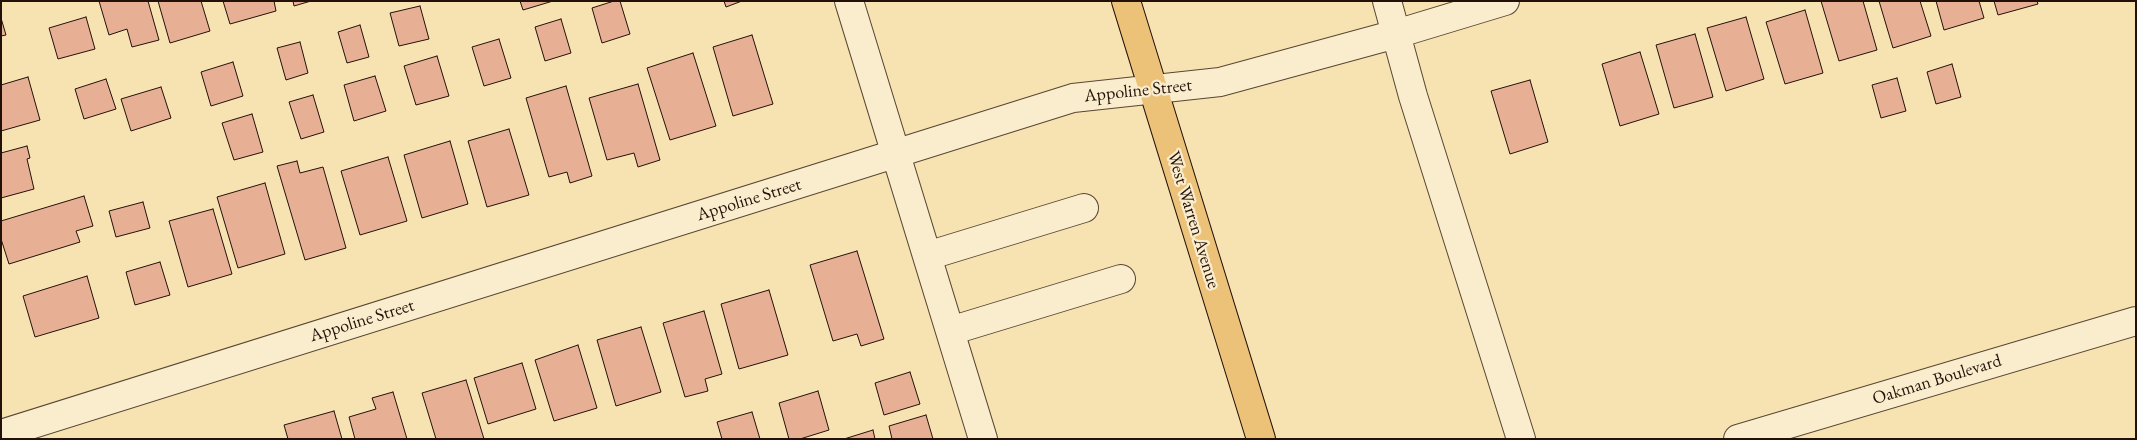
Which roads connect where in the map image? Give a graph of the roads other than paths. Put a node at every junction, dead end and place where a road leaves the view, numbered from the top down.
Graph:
1 (849, 1) edge
2 (1126, 1) edge
3 (1387, 1) edge
4 (1504, 1) edge
5 (1396, 34) junction
6 (1152, 91) junction
7 (896, 154) junction
8 (1084, 208) dead end
9 (927, 256) junction
10 (1121, 279) dead end
11 (2136, 321) edge
12 (950, 331) junction
13 (1, 434) edge
14 (983, 439) edge
15 (1261, 439) edge
16 (1521, 439) edge
17 (1738, 439) edge

1 - 7 street
2 - 6 main road, West Warren Avenue
3 - 5 street
4 - 5 street, Appoline Street
5 - 6 street, Appoline Street
5 - 16 street
6 - 7 street, Appoline Street
6 - 15 main road, West Warren Avenue
7 - 9 street
7 - 13 street, Appoline Street
8 - 9 street
9 - 12 street
10 - 12 street
11 - 17 street, Oakman Boulevard
12 - 14 street

